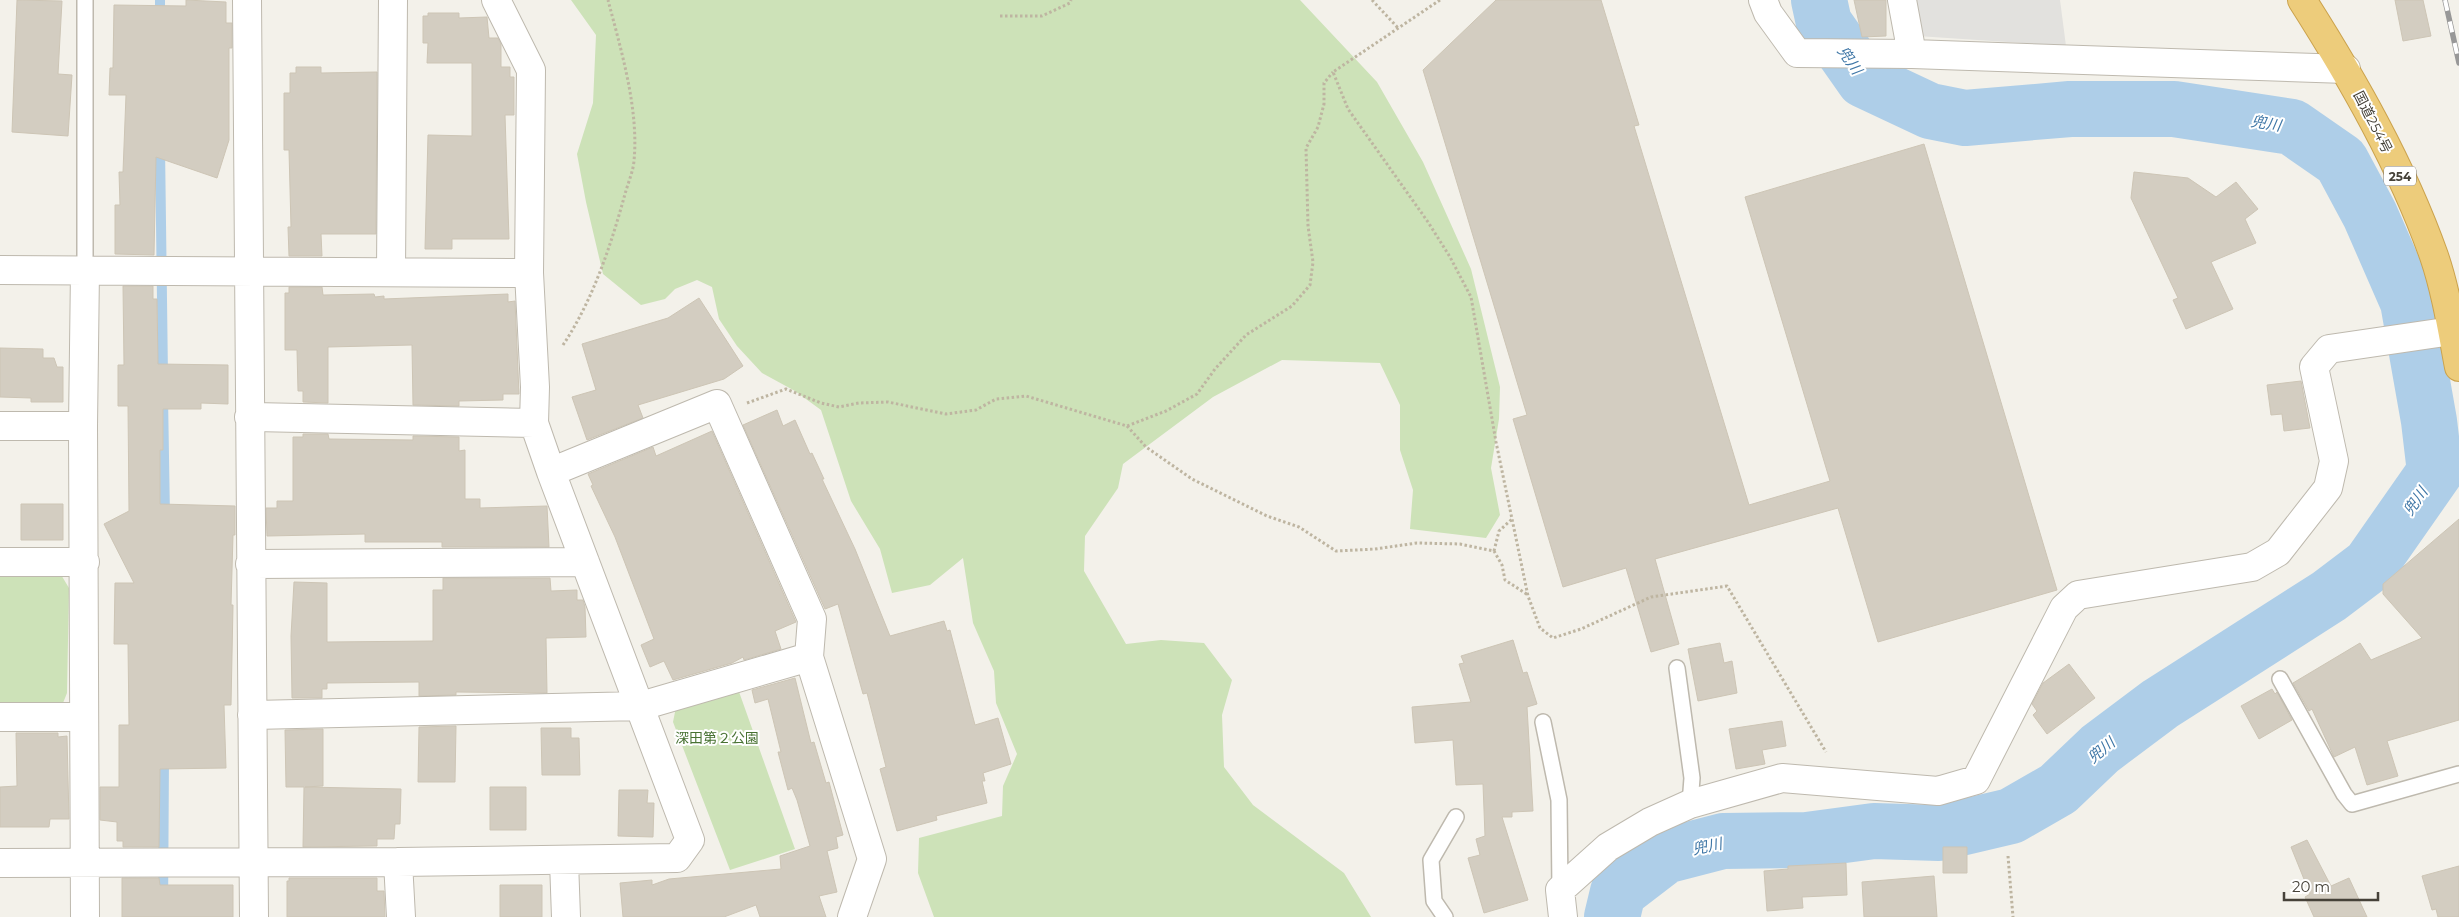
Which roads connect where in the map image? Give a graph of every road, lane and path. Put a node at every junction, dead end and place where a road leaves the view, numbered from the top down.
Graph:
1 (85, 0) edge
2 (247, 0) edge
3 (393, 0) edge
4 (496, 0) edge
5 (608, 0) edge
6 (1071, 0) edge
7 (1372, 0) edge
8 (1440, 0) edge
9 (1763, 0) edge
10 (1902, 0) edge
11 (2302, 0) edge
12 (1000, 16) dead end
13 (1399, 29) junction
14 (1912, 54) junction
15 (2346, 69) junction
16 (1333, 72) junction
17 (0, 270) edge
18 (85, 270) junction
19 (248, 270) junction
20 (391, 271) junction
21 (528, 273) junction
22 (2452, 331) junction
23 (562, 347) dead end
24 (2459, 367) edge
25 (722, 415) junction
26 (249, 417) junction
27 (534, 423) junction
28 (0, 426) edge
29 (83, 426) junction
30 (1127, 426) junction
31 (550, 472) junction
32 (1512, 519) junction
33 (1494, 551) junction
34 (0, 562) edge
35 (85, 562) junction
36 (585, 562) junction
37 (250, 564) junction
38 (1528, 596) junction
39 (809, 657) junction
40 (1677, 668) dead end
41 (2280, 679) dead end
42 (641, 706) junction
43 (252, 715) junction
44 (0, 717) edge
45 (83, 717) junction
46 (1543, 722) dead end
47 (2459, 774) edge
48 (1847, 785) junction
49 (1690, 804) junction
50 (1456, 817) dead end
51 (2008, 856) dead end
52 (564, 861) junction
53 (398, 862) junction
54 (0, 863) edge
55 (85, 863) junction
56 (254, 863) junction
57 (1560, 890) junction
58 (85, 917) edge
59 (254, 917) edge
60 (401, 917) edge
61 (566, 917) edge
62 (852, 917) edge
63 (1445, 917) edge
64 (1563, 917) edge
65 (2013, 917) edge

1 - 18 lane
2 - 19 street
3 - 20 street
4 - 21 street
5 - 23 path
6 - 12 path
7 - 13 path
8 - 13 path
9 - 14 street
10 - 14 street
11 - 15 highway, 国道254号 / 254
13 - 16 path
14 - 15 street
15 - 22 highway, 国道254号 / 254
16 - 30 path
16 - 32 path
17 - 18 street
18 - 19 street
18 - 29 street
19 - 20 street
19 - 26 street
20 - 21 street
21 - 27 street
22 - 24 highway, 国道254号 / 254
22 - 48 street
25 - 30 path
25 - 31 street
25 - 39 street
26 - 27 street
26 - 37 street
27 - 31 street
28 - 29 street
29 - 35 street
30 - 33 path
31 - 36 street
32 - 33 path
32 - 38 path
33 - 38 path
34 - 35 street
35 - 45 street
36 - 37 street
36 - 42 street
37 - 43 street
38 - 48 path
39 - 42 street
39 - 62 street
40 - 49 lane
41 - 47 lane
42 - 43 street
42 - 52 street
43 - 56 street
44 - 45 street
45 - 55 street
46 - 57 lane
48 - 49 street
49 - 57 street
50 - 63 lane
51 - 65 path
52 - 53 street
52 - 61 street
53 - 56 street
53 - 60 street
54 - 55 street
55 - 56 street
55 - 58 street
56 - 59 street
57 - 64 street

